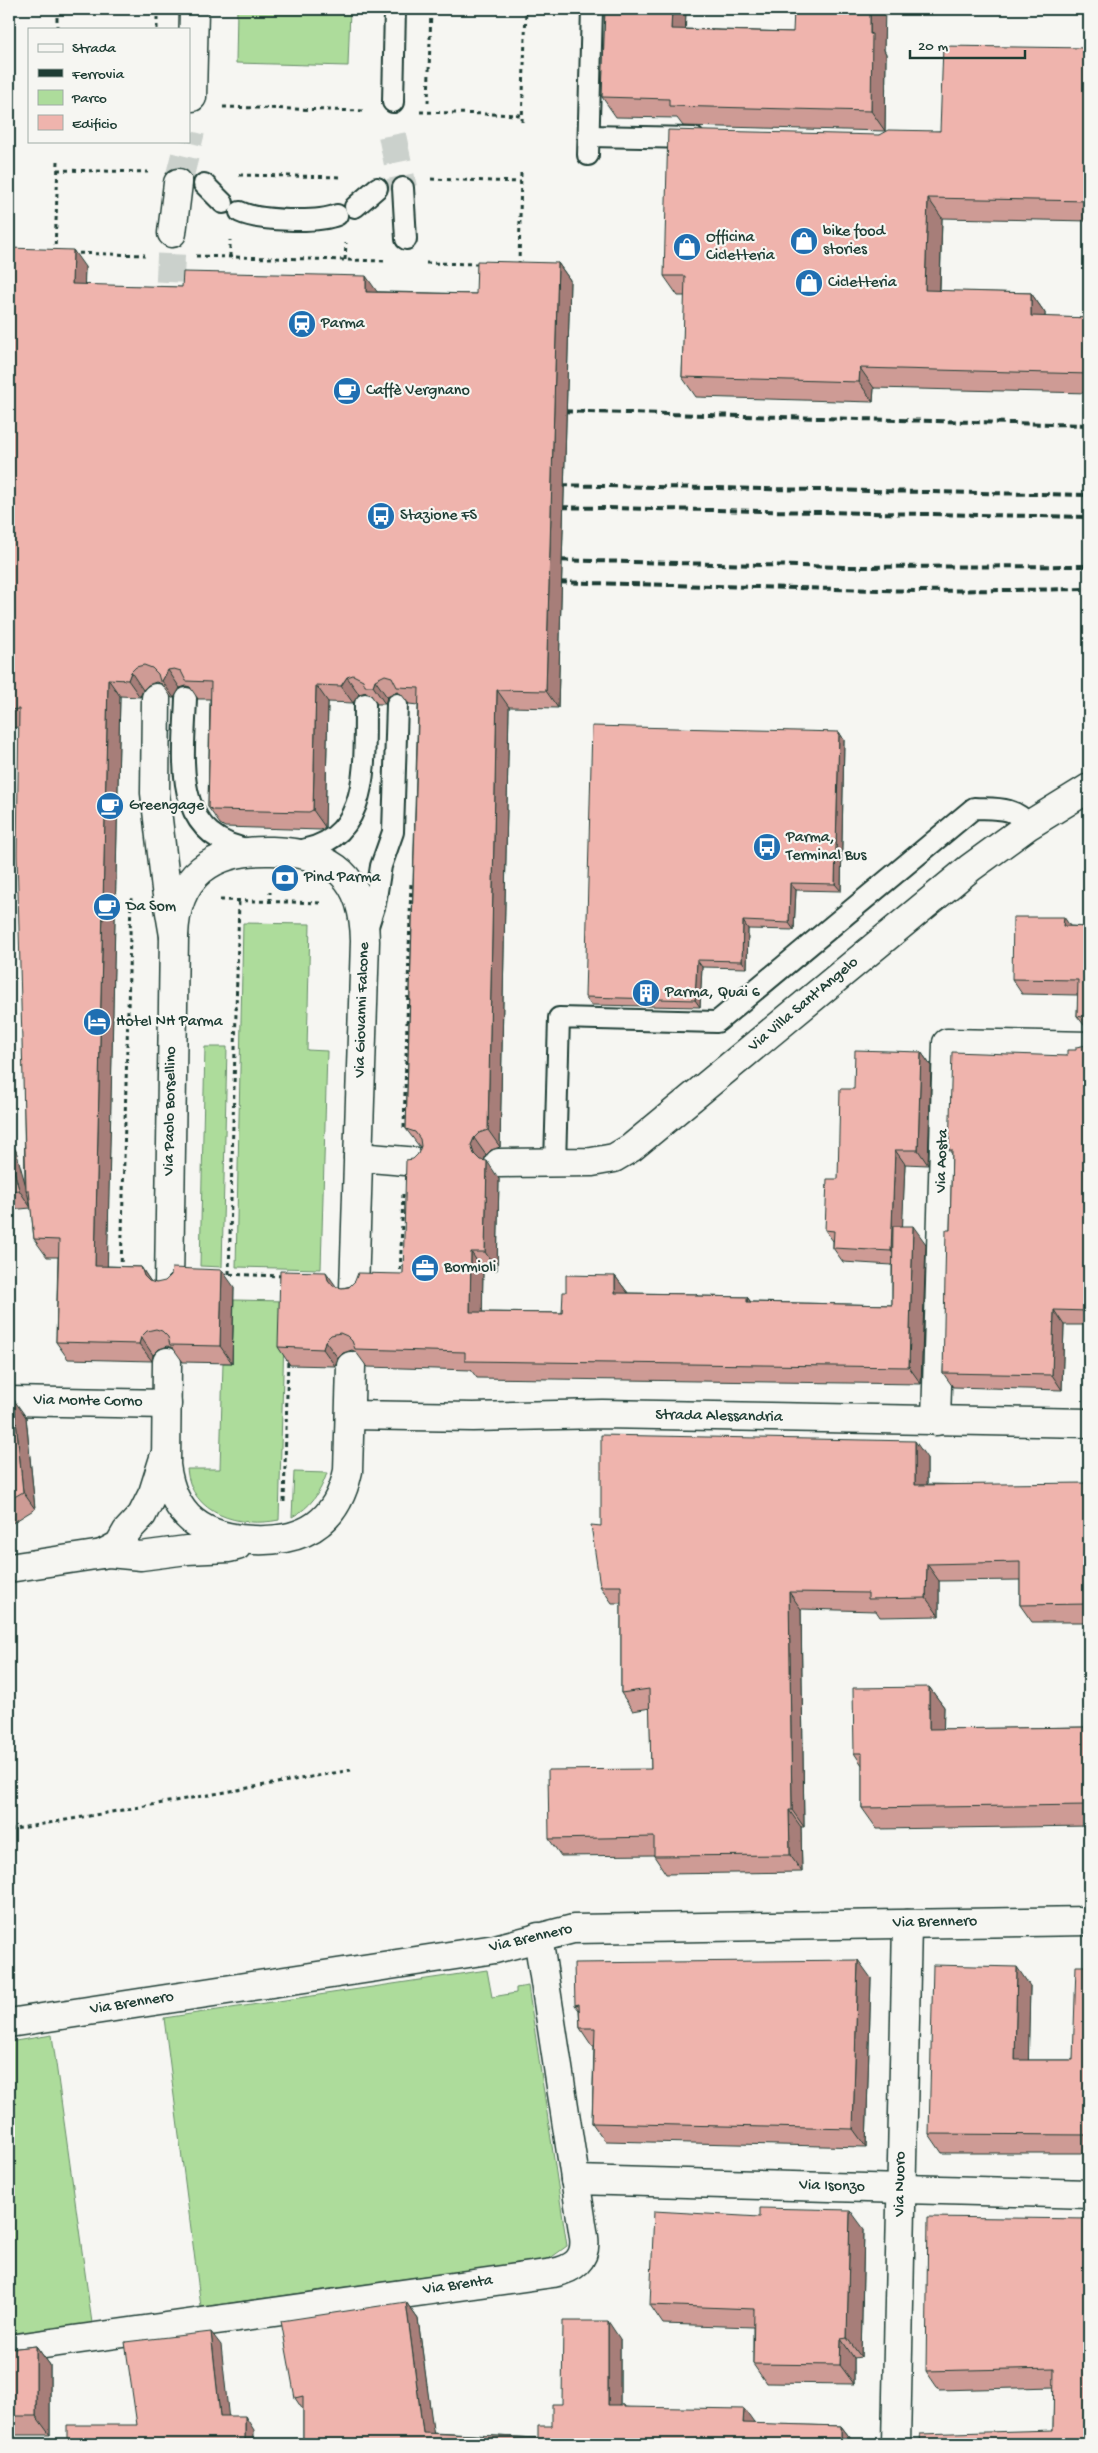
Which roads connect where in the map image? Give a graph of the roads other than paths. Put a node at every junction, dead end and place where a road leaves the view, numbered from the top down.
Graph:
1 (194, 9) edge
2 (395, 9) edge
3 (592, 9) edge
4 (192, 97) dead end
5 (393, 102) dead end
6 (717, 139) edge
7 (179, 180) joint
8 (377, 188) dead end
9 (403, 188) tunnel mouth
10 (172, 233) tunnel mouth
11 (406, 239) dead end
12 (156, 698) dead end
13 (186, 698) edge
14 (365, 704) edge
15 (397, 704) edge
16 (1089, 788) edge
17 (1029, 825) junction
18 (257, 850) junction
19 (286, 851) junction
20 (174, 936) junction
21 (365, 941) junction
22 (1089, 1046) edge
23 (358, 1157) junction
24 (418, 1162) edge
25 (500, 1163) dead end
26 (555, 1164) junction
27 (169, 1285) edge
28 (354, 1290) edge
29 (167, 1362) edge
30 (351, 1366) edge
31 (9, 1401) edge
32 (166, 1404) junction
33 (350, 1415) junction
34 (936, 1421) junction
35 (1089, 1423) edge
36 (166, 1444) junction
37 (262, 1540) junction
38 (102, 1554) junction
39 (9, 1568) edge
40 (1089, 1921) edge
41 (907, 1924) junction
42 (538, 1936) junction
43 (9, 2023) edge
44 (575, 2180) junction
45 (901, 2189) junction
46 (1089, 2194) edge
47 (9, 2349) edge
48 (896, 2444) edge

1 - 4 street
2 - 5 lane
3 - 6 lane
7 - 8 lane
7 - 10 street
9 - 11 lane
12 - 20 street, Via Paolo Borsellino
13 - 18 lane
14 - 19 lane
15 - 21 lane, Via Giovanni Falcone
16 - 17 street, Via Villa Sant'Angelo
17 - 26 street, Via Villa Sant'Angelo
17 - 26 lane
18 - 19 street
18 - 20 street
19 - 21 street
20 - 27 street, Via Paolo Borsellino
21 - 23 street, Via Giovanni Falcone
22 - 34 street, Via Aosta
23 - 24 street
23 - 28 street, Via Giovanni Falcone
25 - 26 street, Via Villa Sant'Angelo
29 - 32 street
30 - 33 street
31 - 32 street, Via Monte Corno
32 - 36 street
33 - 34 street, Strada Alessandria
33 - 37 street
34 - 35 street, Strada Alessandria
36 - 37 street
36 - 38 street
37 - 38 street
38 - 39 street
40 - 41 street, Via Brennero
41 - 42 street, Via Brennero
41 - 45 street, Via Nuoro
42 - 43 street, Via Brennero
42 - 44 street, Via Brenta
44 - 45 street, Via Isonzo
44 - 47 street, Via Brenta
45 - 46 street, Via Isonzo
45 - 48 street, Via Nuoro

